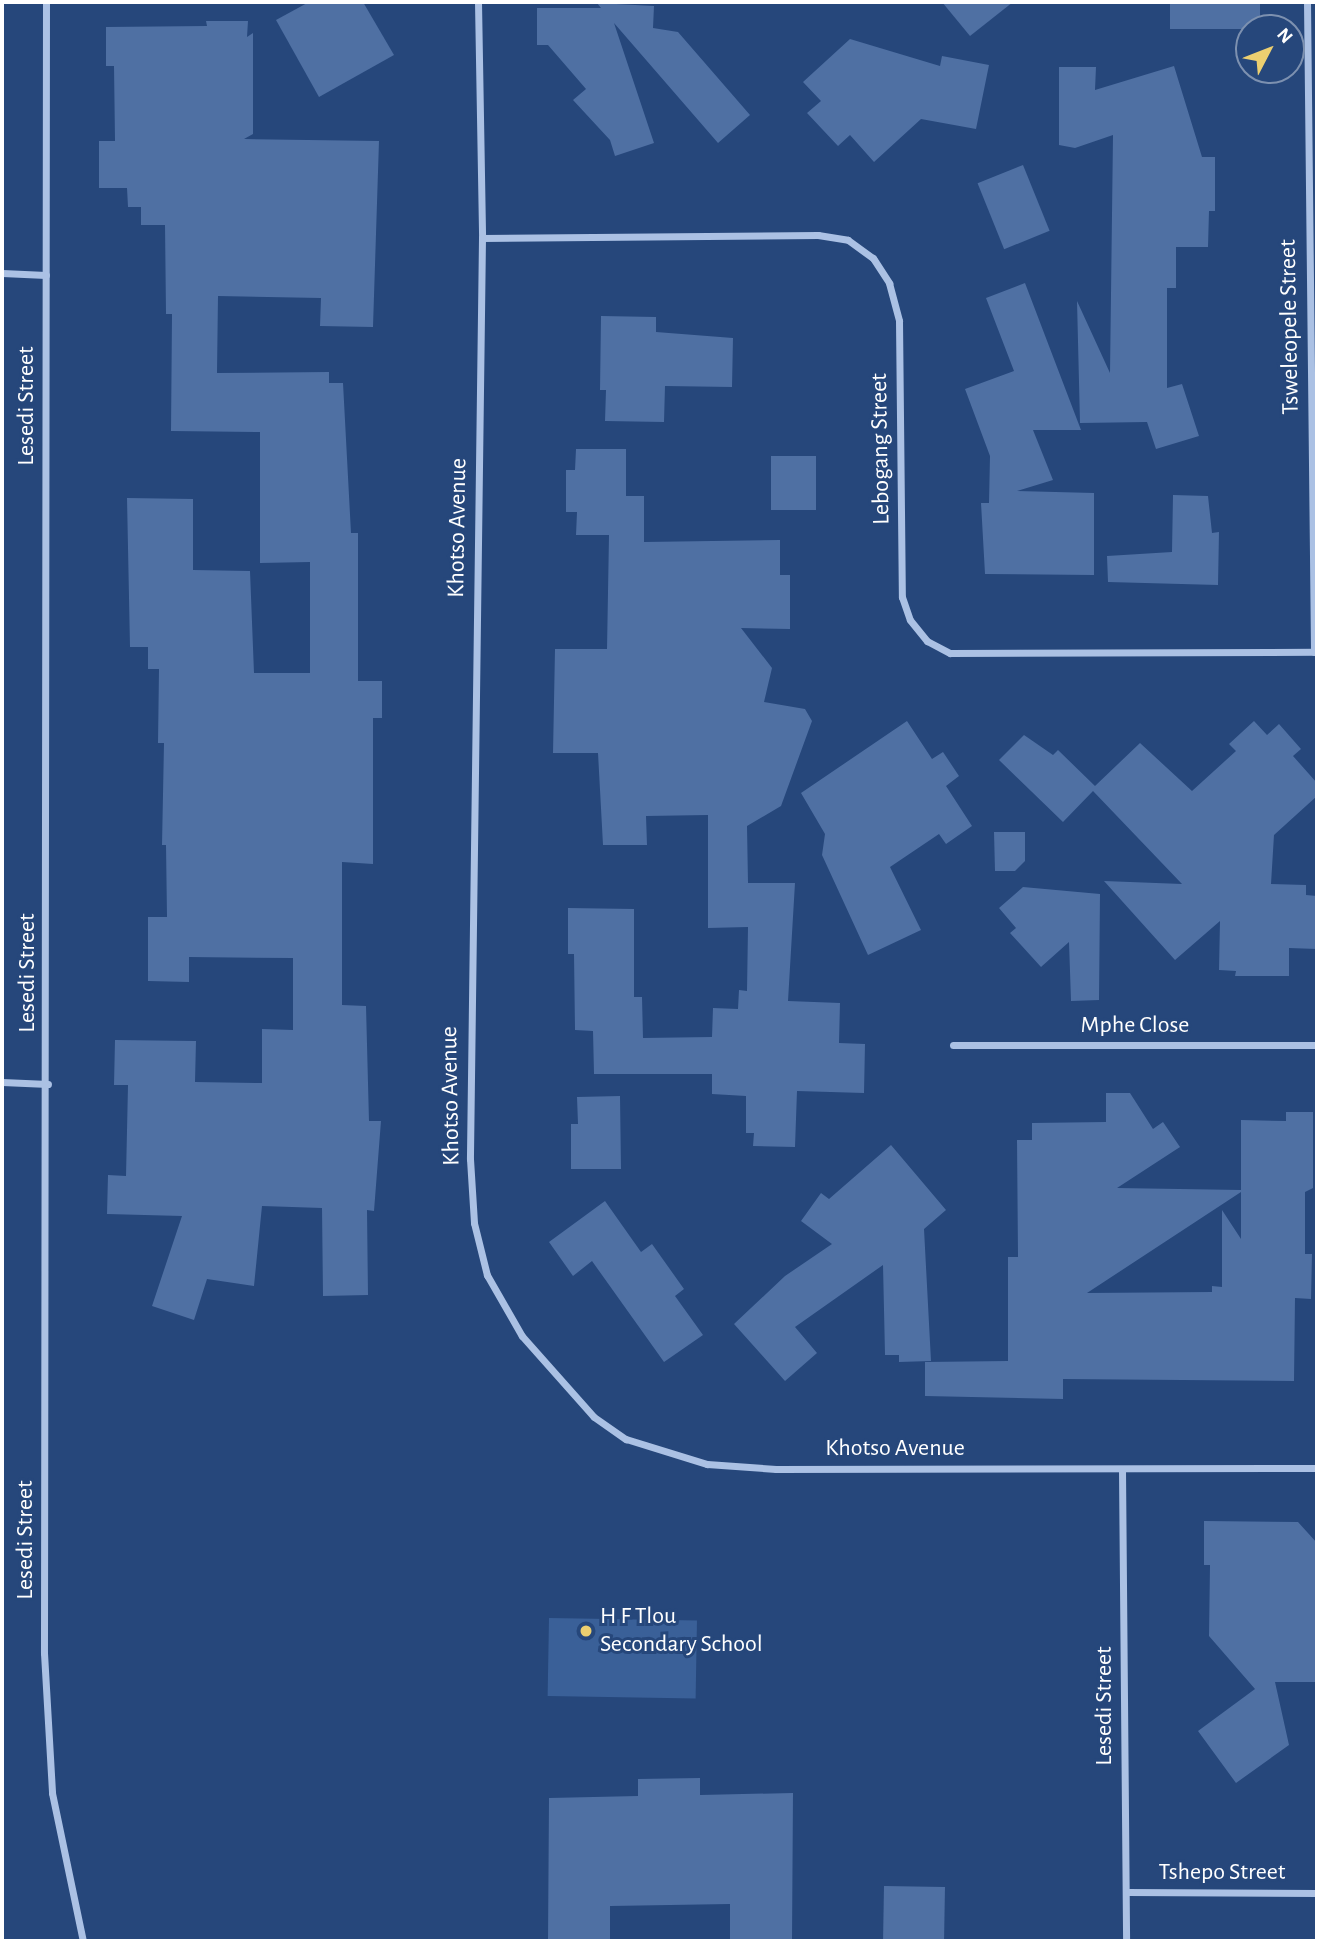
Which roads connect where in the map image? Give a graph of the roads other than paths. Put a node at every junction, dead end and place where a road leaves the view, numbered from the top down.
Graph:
1 (46, 2) edge
2 (478, 2) edge
3 (1307, 2) edge
4 (482, 238) junction
5 (1308, 244) junction
6 (1317, 244) edge
7 (2, 273) edge
8 (46, 275) junction
9 (1315, 652) edge
10 (953, 1045) dead end
11 (1317, 1045) edge
12 (2, 1082) edge
13 (48, 1084) junction
14 (1317, 1468) edge
15 (1122, 1470) junction
16 (1126, 1892) junction
17 (1317, 1893) edge
18 (83, 1941) edge
19 (1126, 1941) edge

1 - 8 street, Lesedi Street
2 - 4 street, Khotso Avenue
3 - 5 street, Tsweleopele Street
4 - 9 street, Lebogang Street
4 - 15 street, Khotso Avenue
5 - 6 street
5 - 9 street, Tsweleopele Street
7 - 8 street
8 - 13 street, Lesedi Street
10 - 11 street, Mphe Close
12 - 13 street
13 - 18 street, Lesedi Street
14 - 15 street, Khotso Avenue
15 - 16 street, Lesedi Street
16 - 17 street, Tshepo Street
16 - 19 street, Lesedi Street

